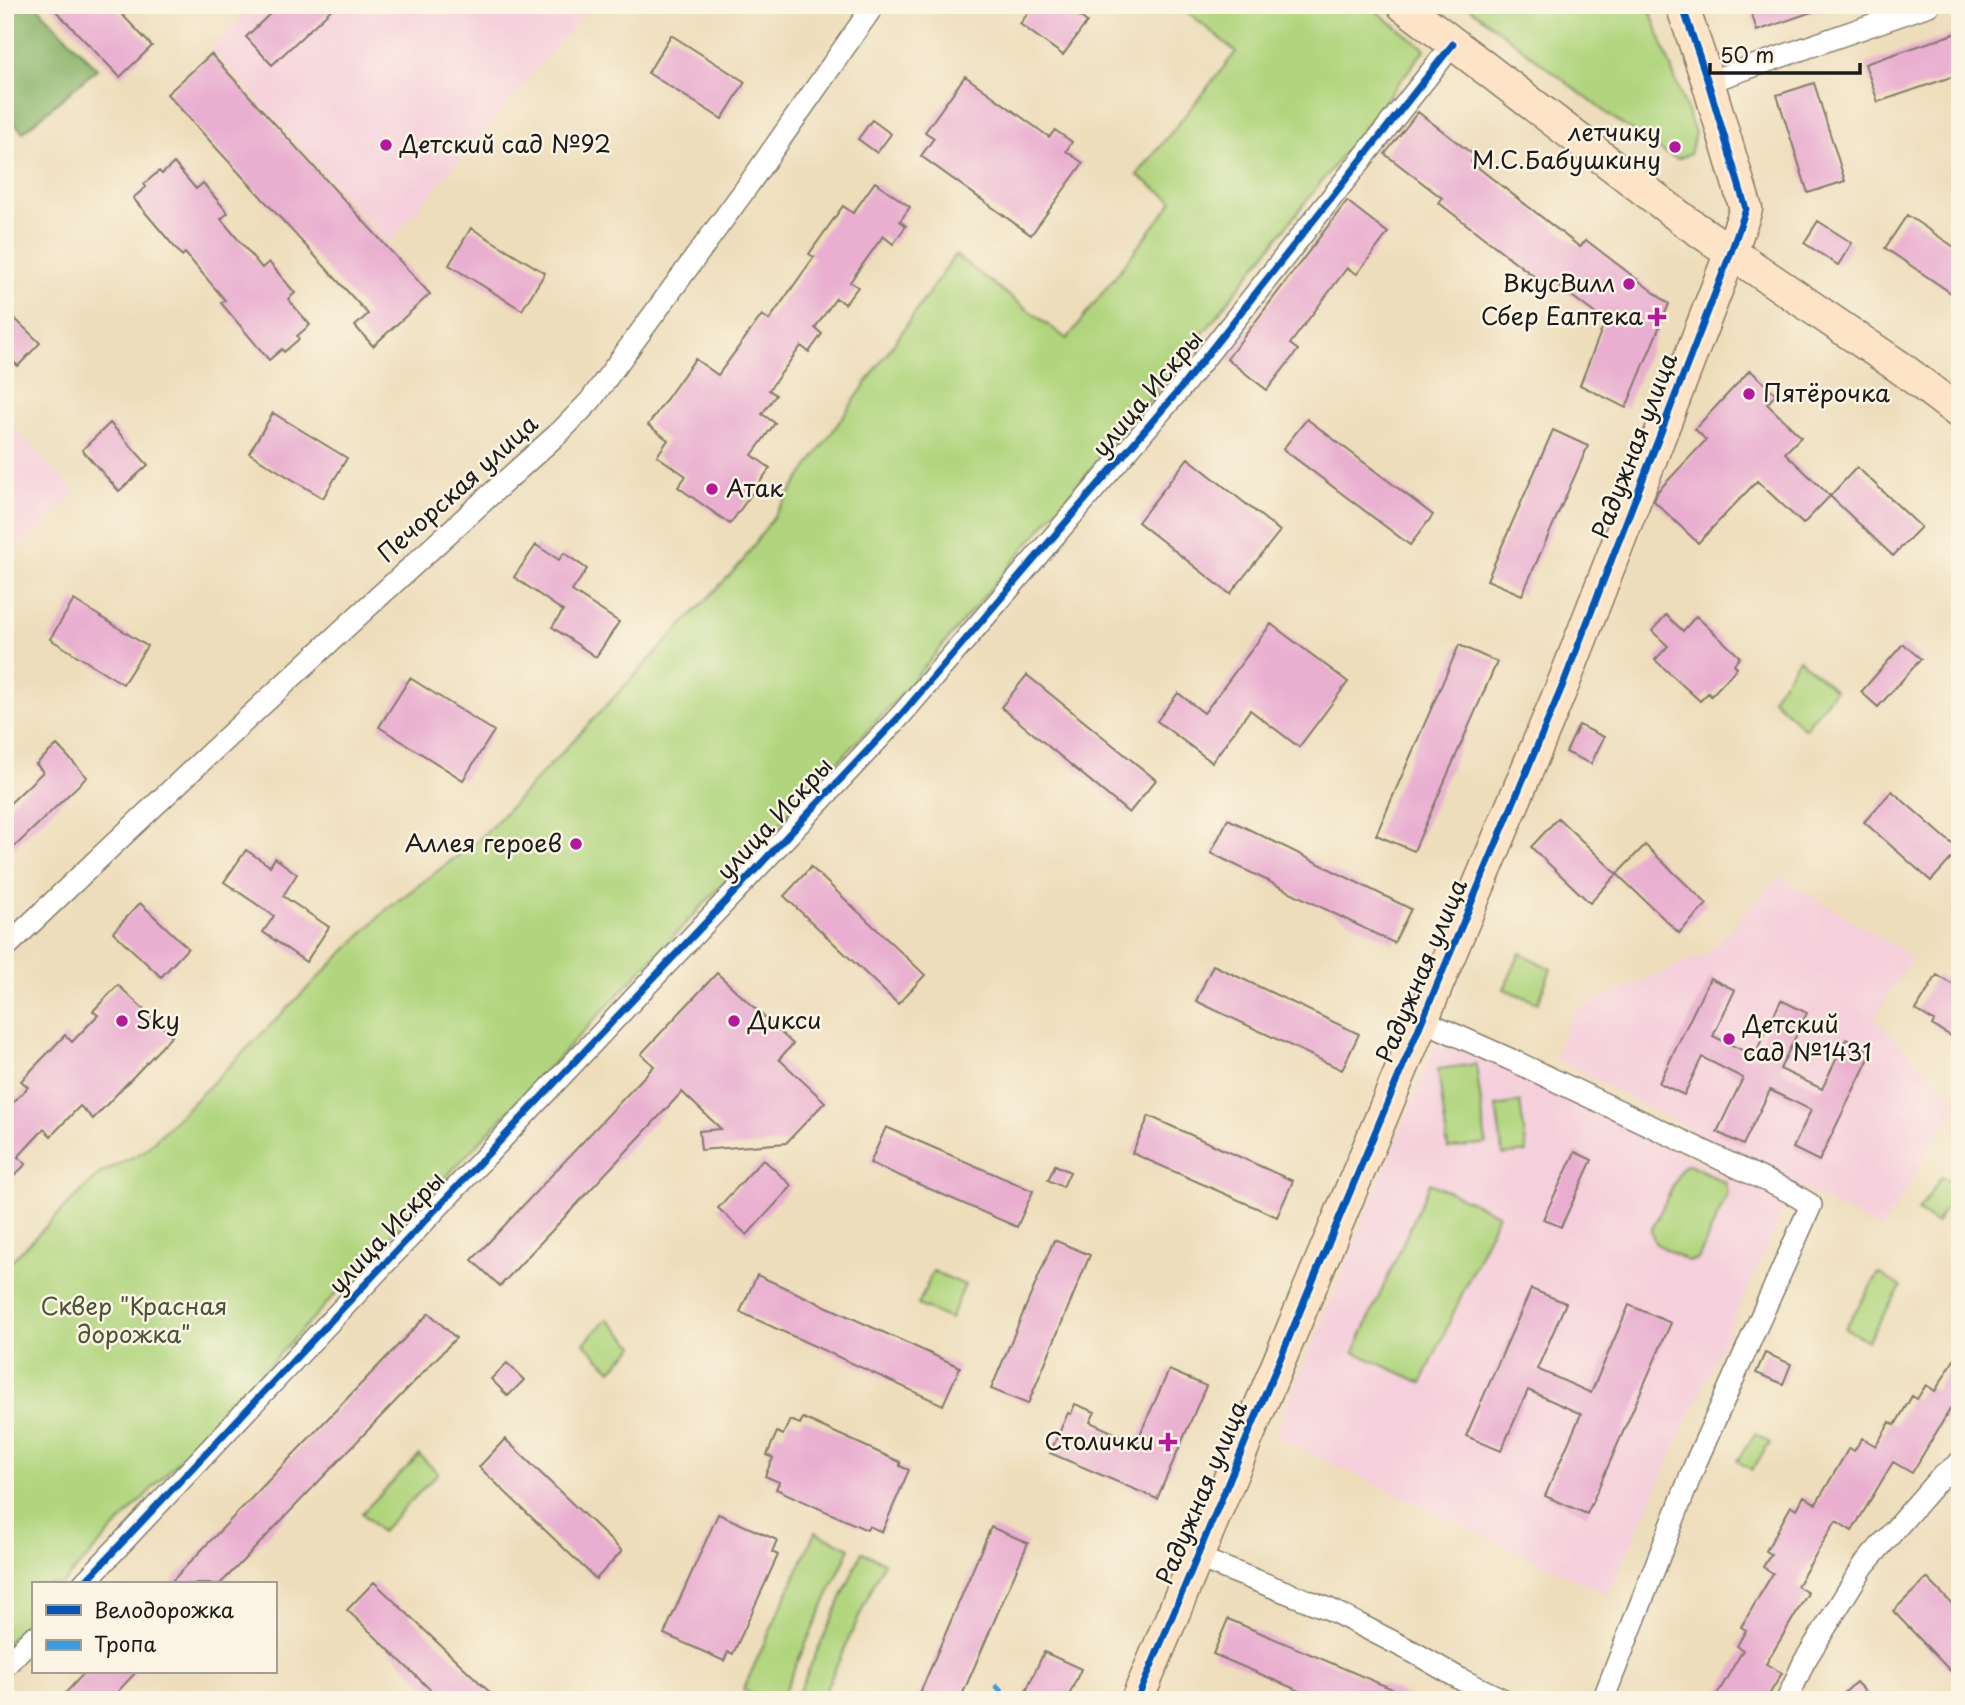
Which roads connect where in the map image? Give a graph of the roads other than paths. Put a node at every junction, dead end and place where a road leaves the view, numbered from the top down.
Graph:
1 (874, 5) edge
2 (1403, 5) edge
3 (1682, 5) edge
4 (1929, 5) edge
5 (1453, 44) junction
6 (1708, 82) junction
7 (1731, 252) junction
8 (1960, 413) edge
9 (5, 948) edge
10 (1422, 1020) junction
11 (1960, 1462) edge
12 (1196, 1557) junction
13 (85, 1582) edge
14 (32, 1638) edge
15 (5, 1666) edge
16 (1137, 1700) edge
17 (1504, 1700) edge
18 (1603, 1700) edge
19 (1787, 1700) edge

1 - 9 street, Печорская улица
2 - 5 street
3 - 6 street, Радужная улица
4 - 6 street
5 - 7 street
5 - 13 street, улица Искры
6 - 7 street, Радужная улица
7 - 8 street
7 - 10 street, Радужная улица
10 - 12 street, Радужная улица
10 - 18 street
11 - 19 street
12 - 16 street, Радужная улица
12 - 17 street
14 - 15 street

